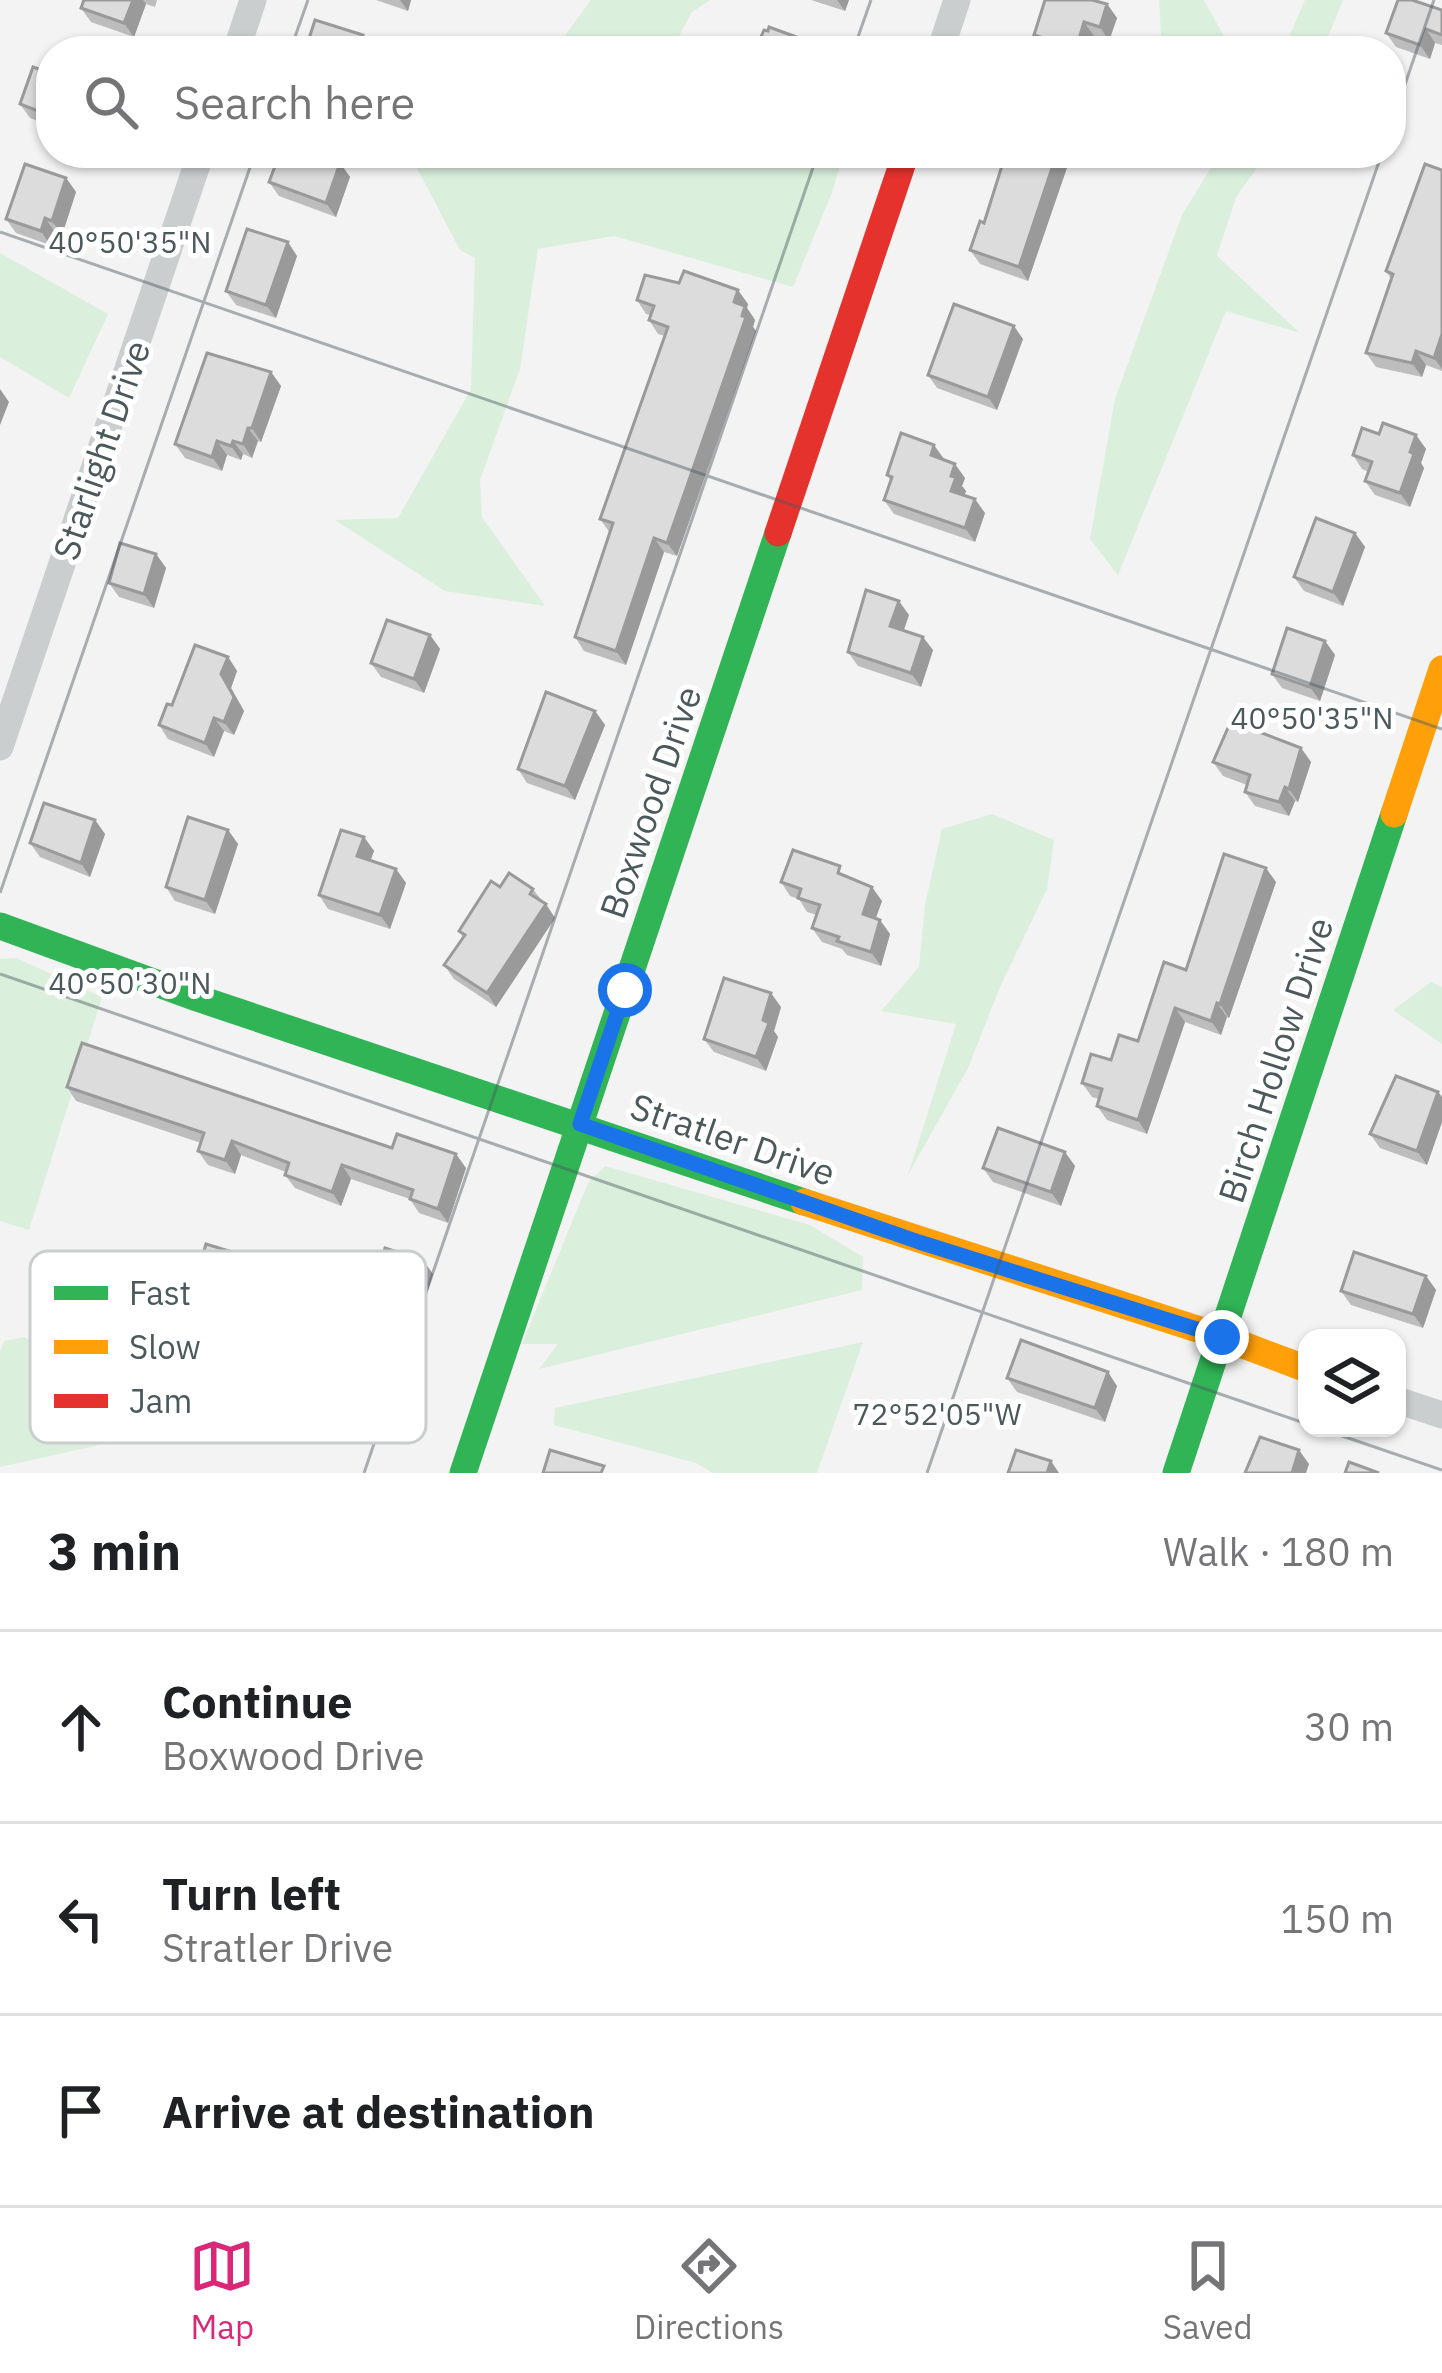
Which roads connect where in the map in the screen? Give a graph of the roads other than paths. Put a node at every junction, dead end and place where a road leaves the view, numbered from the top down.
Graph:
1 (253, 0) edge
2 (957, 0) edge
3 (241, 36) edge
4 (945, 36) edge
5 (196, 168) edge
6 (901, 168) edge
7 (1442, 669) edge
8 (0, 747) edge
9 (0, 926) edge
10 (580, 1124) junction
11 (1222, 1337) junction
12 (1298, 1366) edge
13 (1406, 1403) edge
14 (1442, 1415) edge
15 (464, 1473) edge
16 (1176, 1473) edge

1 - 3 street
2 - 4 street
5 - 8 street, Starlight Drive
6 - 10 street, Boxwood Drive
7 - 11 street, Birch Hollow Drive
9 - 10 street, Stratler Drive
10 - 11 street, Stratler Drive
10 - 15 street, Boxwood Drive
11 - 12 street, Stratler Drive
11 - 16 street, Birch Hollow Drive
13 - 14 street

